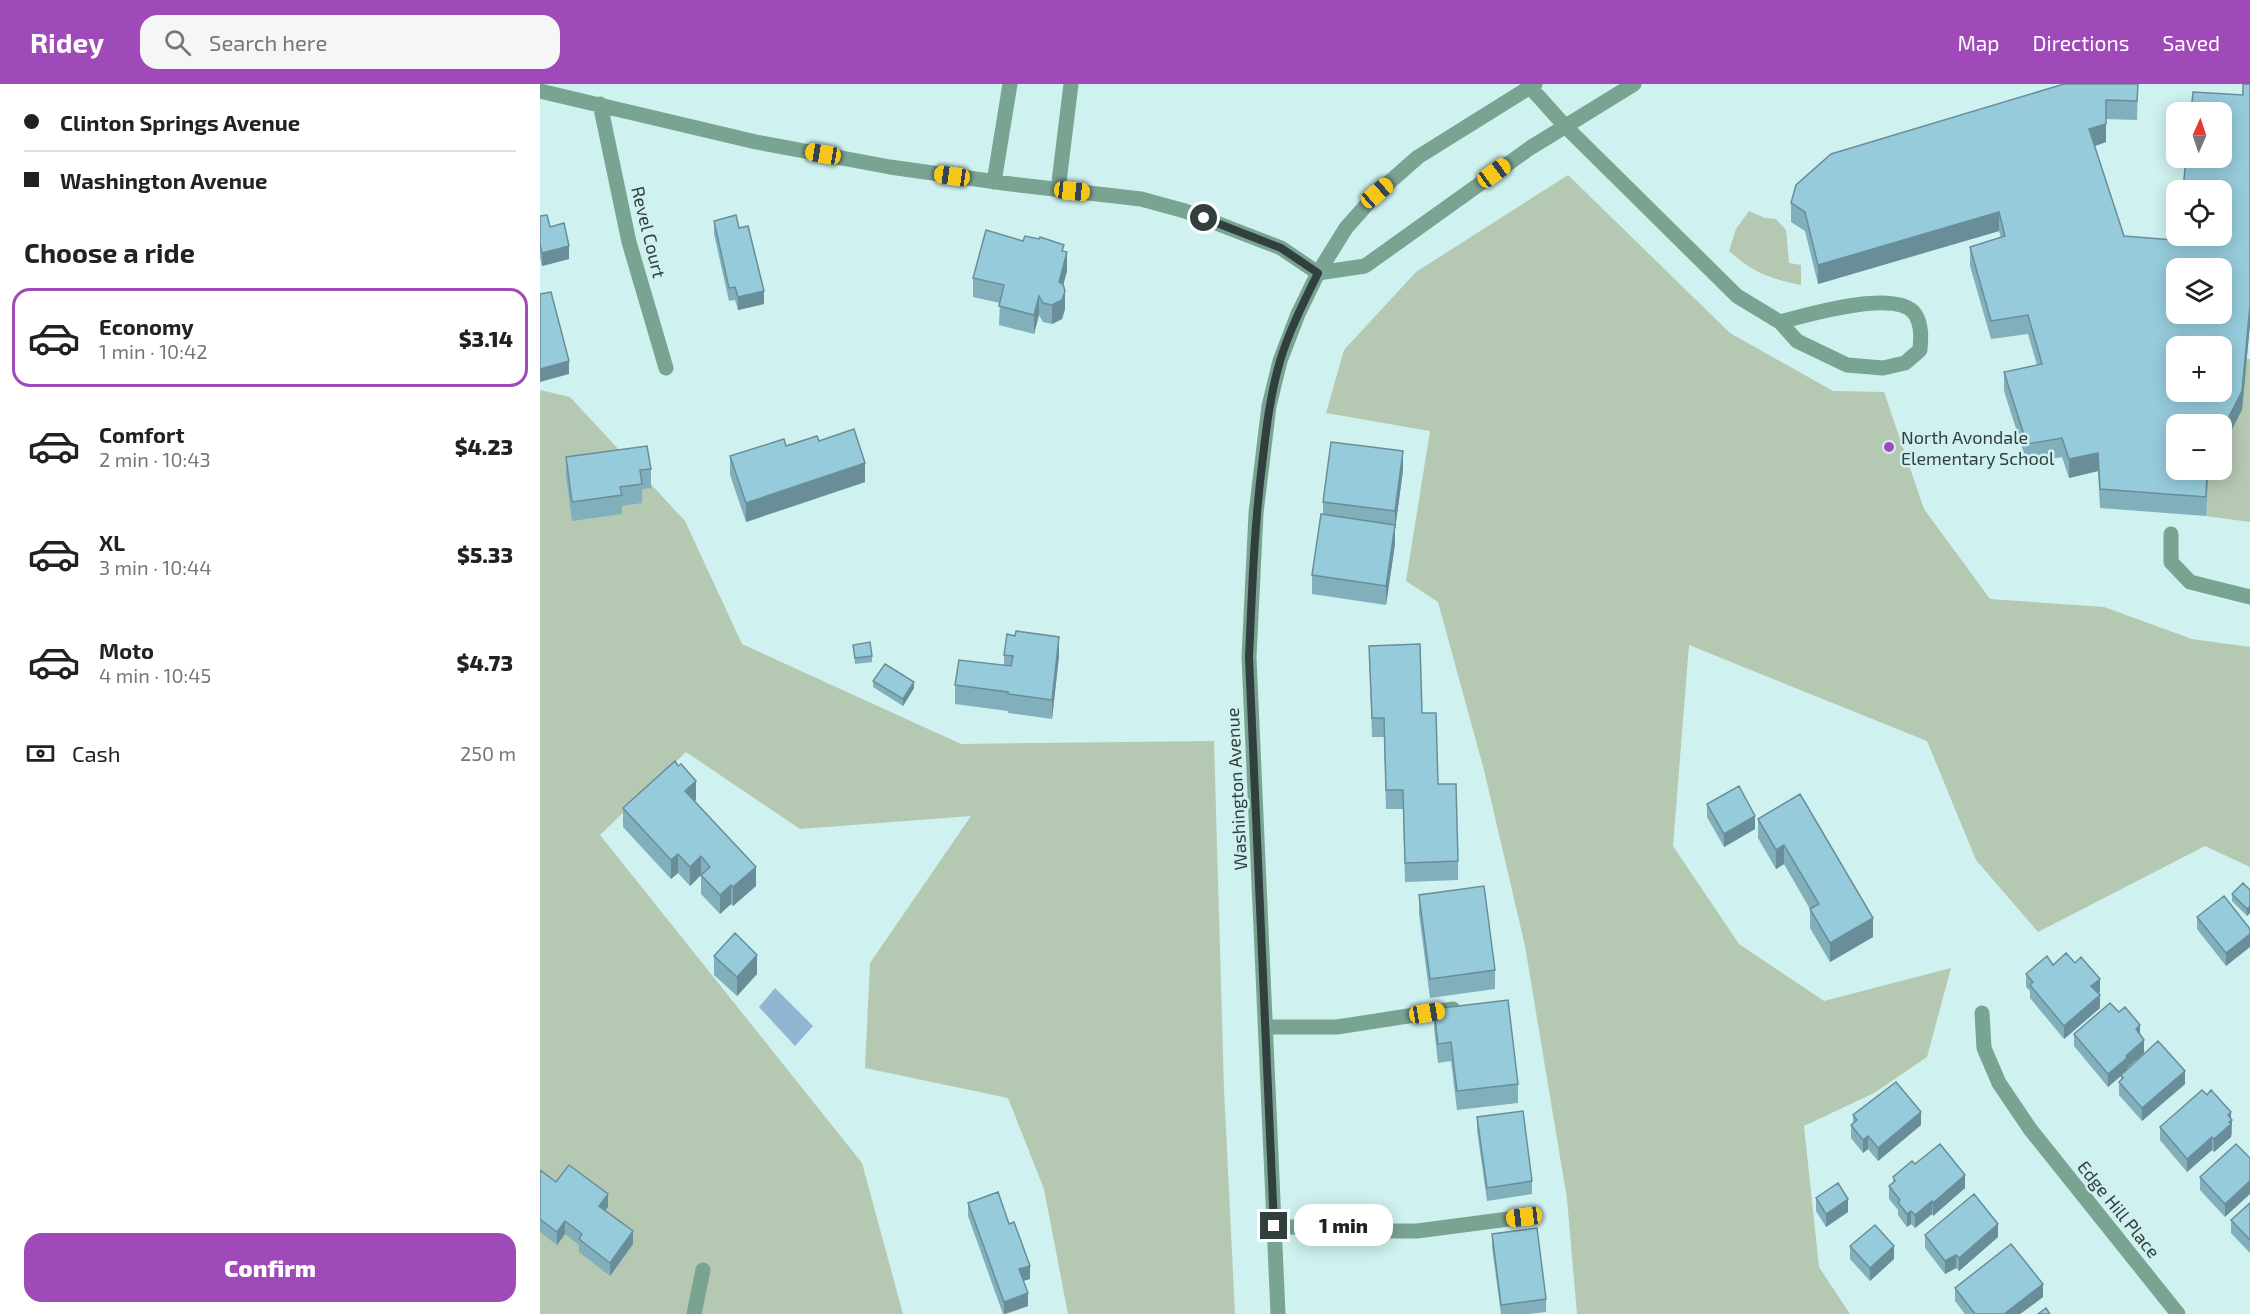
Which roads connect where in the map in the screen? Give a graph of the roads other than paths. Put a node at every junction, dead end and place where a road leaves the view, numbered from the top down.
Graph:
1 (1010, 84) edge
2 (1071, 84) edge
3 (1634, 84) edge
4 (1532, 86) edge
5 (540, 90) edge
6 (600, 104) junction
7 (1565, 126) junction
8 (994, 182) junction
9 (1058, 190) junction
10 (1318, 273) junction
11 (1780, 322) junction
12 (666, 368) dead end
13 (2170, 534) dead end
14 (2250, 597) edge
15 (1472, 1006) edge
16 (1982, 1013) dead end
17 (1266, 1027) junction
18 (1524, 1217) dead end
19 (1274, 1226) junction
20 (703, 1270) dead end
21 (694, 1314) edge
22 (1278, 1314) edge
23 (2178, 1314) edge

1 - 8 street
2 - 9 street
3 - 7 street
4 - 7 street
4 - 10 street, Washington Avenue
5 - 6 street
6 - 8 street
6 - 12 street, Revel Court
7 - 10 street
7 - 11 street
8 - 9 street
9 - 10 street
10 - 17 street, Washington Avenue
11 - 11 street
13 - 14 street
15 - 17 street
16 - 23 street, Edge Hill Place
17 - 19 street, Washington Avenue
18 - 19 street
19 - 22 street, Washington Avenue
20 - 21 street

